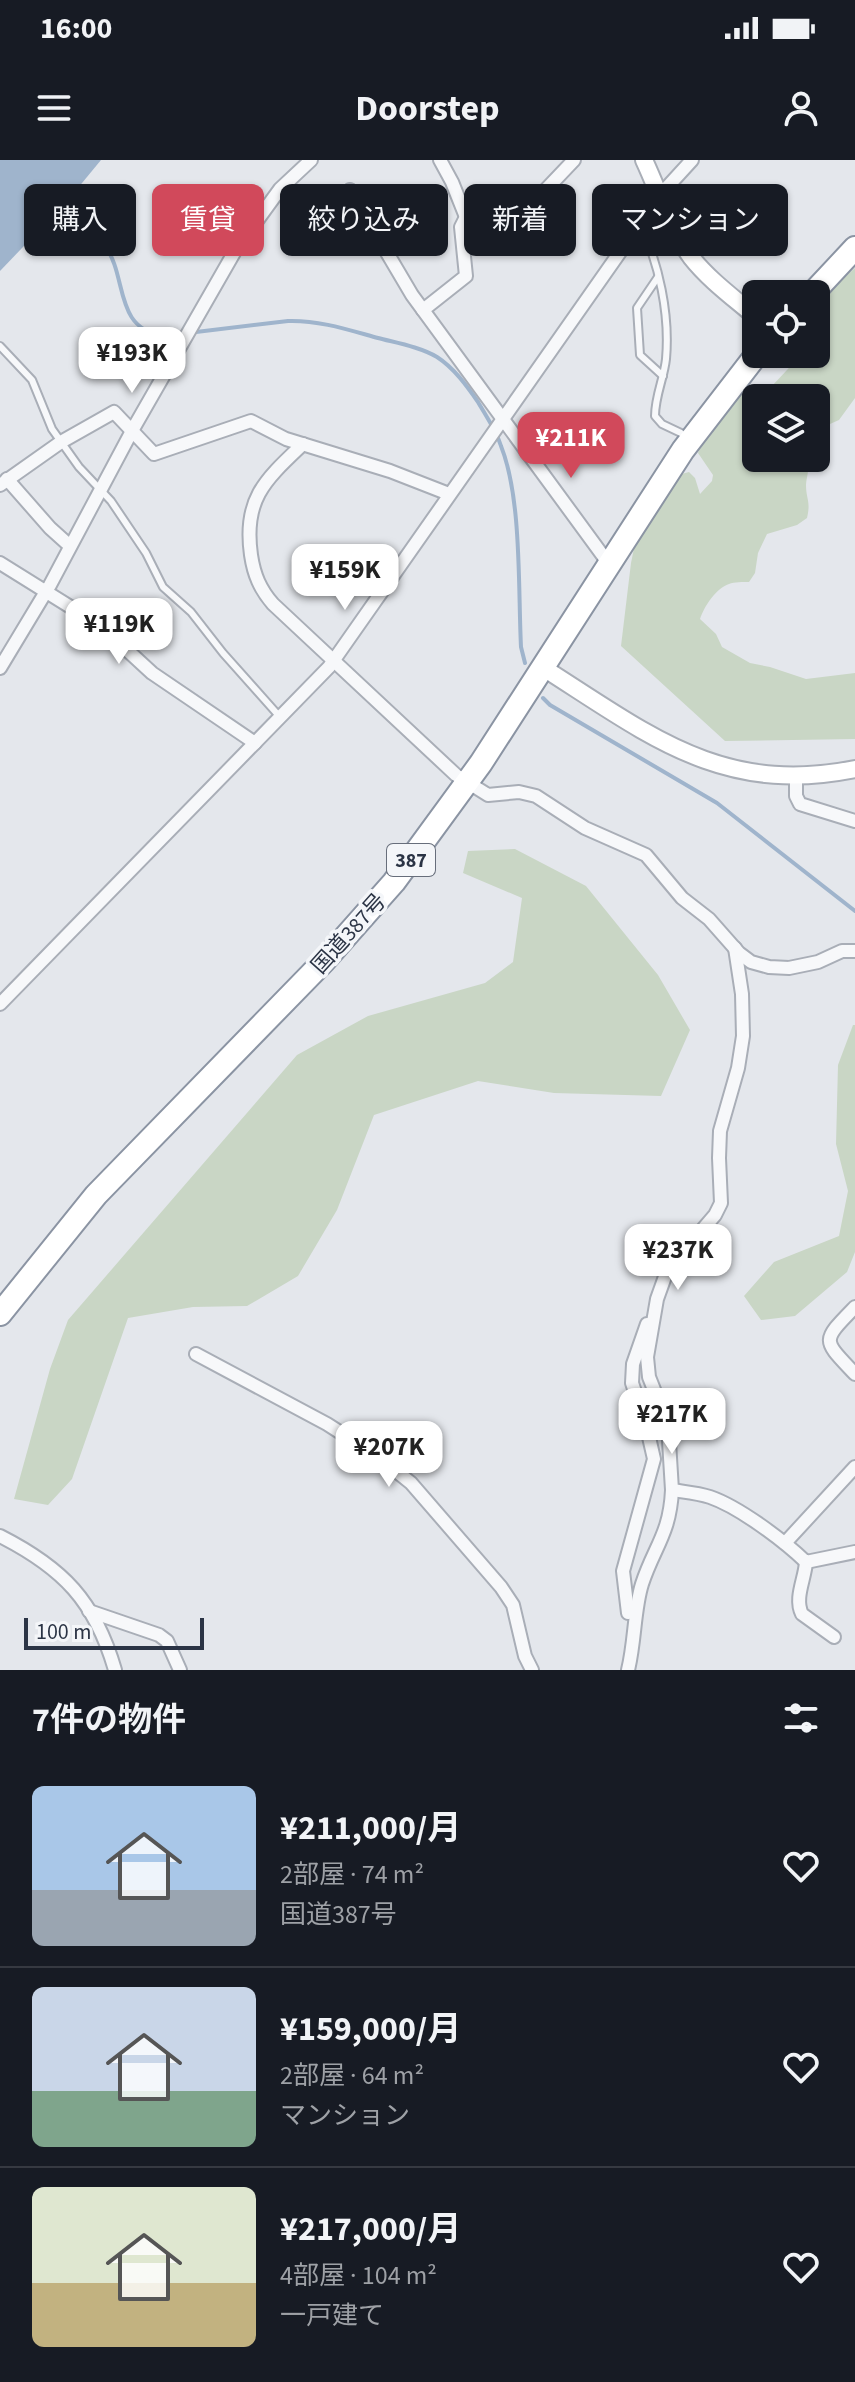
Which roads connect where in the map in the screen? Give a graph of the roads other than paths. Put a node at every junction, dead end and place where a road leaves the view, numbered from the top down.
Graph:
1 (311, 160) edge
2 (440, 160) edge
3 (574, 160) edge
4 (644, 160) edge
5 (692, 160) edge
6 (552, 184) edge
7 (655, 184) edge
8 (670, 184) edge
9 (464, 212) edge
10 (464, 221) edge
11 (855, 248) edge
12 (464, 253) edge
13 (388, 256) edge
14 (464, 256) edge
15 (617, 256) edge
16 (654, 256) edge
17 (691, 256) edge
18 (658, 277) junction
19 (825, 280) edge
20 (742, 305) edge
21 (423, 310) junction
22 (0, 346) edge
23 (746, 368) edge
24 (663, 376) junction
25 (504, 417) junction
26 (133, 429) junction
27 (681, 433) dead end
28 (61, 442) junction
29 (303, 444) junction
30 (3, 482) edge
31 (101, 490) junction
32 (449, 494) junction
33 (70, 546) junction
34 (0, 563) edge
35 (609, 564) junction
36 (46, 590) junction
37 (333, 660) junction
38 (542, 667) junction
39 (0, 668) edge
40 (280, 717) junction
41 (255, 743) junction
42 (855, 769) edge
43 (796, 775) junction
44 (466, 783) junction
45 (855, 821) edge
46 (735, 948) junction
47 (855, 951) edge
48 (0, 1004) edge
49 (657, 1299) junction
50 (855, 1307) edge
51 (0, 1314) edge
52 (196, 1354) dead end
53 (855, 1374) edge
54 (855, 1467) edge
55 (672, 1490) junction
56 (0, 1536) edge
57 (785, 1543) junction
58 (855, 1552) edge
59 (806, 1562) junction
60 (89, 1611) junction
61 (628, 1613) dead end
62 (834, 1637) dead end
63 (115, 1670) edge
64 (180, 1670) edge
65 (532, 1670) edge
66 (628, 1670) edge

1 - 26 street
2 - 9 street
3 - 6 street
4 - 7 street
5 - 8 street
10 - 12 street
11 - 19 highway
13 - 21 street
14 - 21 street
15 - 25 street
16 - 18 lane
17 - 20 street
18 - 24 lane
18 - 24 lane
21 - 25 street
22 - 28 lane
23 - 35 highway, 国道387号 / 387
24 - 27 lane
25 - 32 street
25 - 35 street
26 - 28 street
26 - 29 street
26 - 31 street
28 - 30 street
28 - 31 lane
29 - 32 street
29 - 37 street
30 - 33 street
31 - 33 street
31 - 40 lane
32 - 37 street
33 - 36 street
34 - 36 street
35 - 38 highway, 国道387号 / 387
36 - 39 street
36 - 41 street
37 - 40 street
37 - 44 street
38 - 43 street
38 - 44 highway, 国道387号 / 387
40 - 41 street
41 - 48 street
42 - 43 street
43 - 45 street
44 - 46 street
44 - 51 highway, 国道387号 / 387
46 - 47 street
46 - 49 street
49 - 55 street
49 - 61 street
50 - 53 street
52 - 65 street
54 - 57 street
55 - 57 street
55 - 66 street
56 - 60 street
57 - 59 street
58 - 59 street
59 - 62 street
60 - 63 street
60 - 64 street

